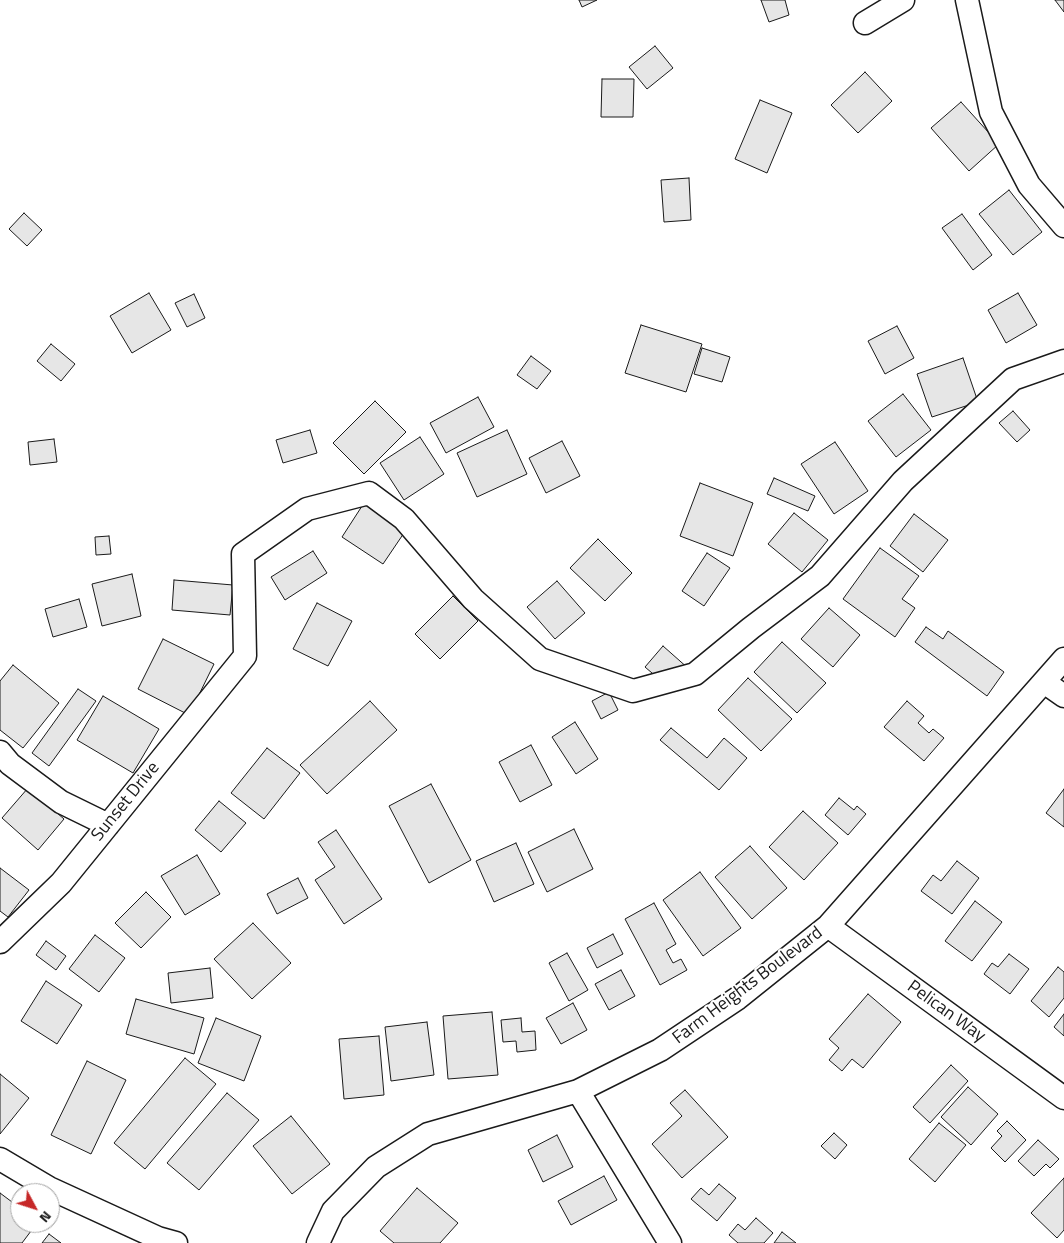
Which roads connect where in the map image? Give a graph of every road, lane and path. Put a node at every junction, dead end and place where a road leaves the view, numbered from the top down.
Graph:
1 (903, 0) edge
2 (967, 0) edge
3 (865, 23) dead end
4 (1064, 226) edge
5 (1064, 361) edge
6 (1064, 660) edge
7 (1044, 682) junction
8 (1064, 696) edge
9 (0, 752) edge
10 (108, 825) junction
11 (828, 926) junction
12 (0, 942) edge
13 (578, 1091) junction
14 (1064, 1098) edge
15 (0, 1159) edge
16 (176, 1243) edge
17 (318, 1243) edge
18 (670, 1243) edge

1 - 3 street
2 - 4 street
5 - 10 street, Sunset Drive
6 - 7 street, Farm Heights Boulevard
7 - 8 street
7 - 11 street, Farm Heights Boulevard
9 - 10 street
10 - 12 street, Sunset Drive
11 - 13 street, Farm Heights Boulevard
11 - 14 street, Pelican Way
13 - 17 street, Farm Heights Boulevard
13 - 18 street
15 - 16 street

